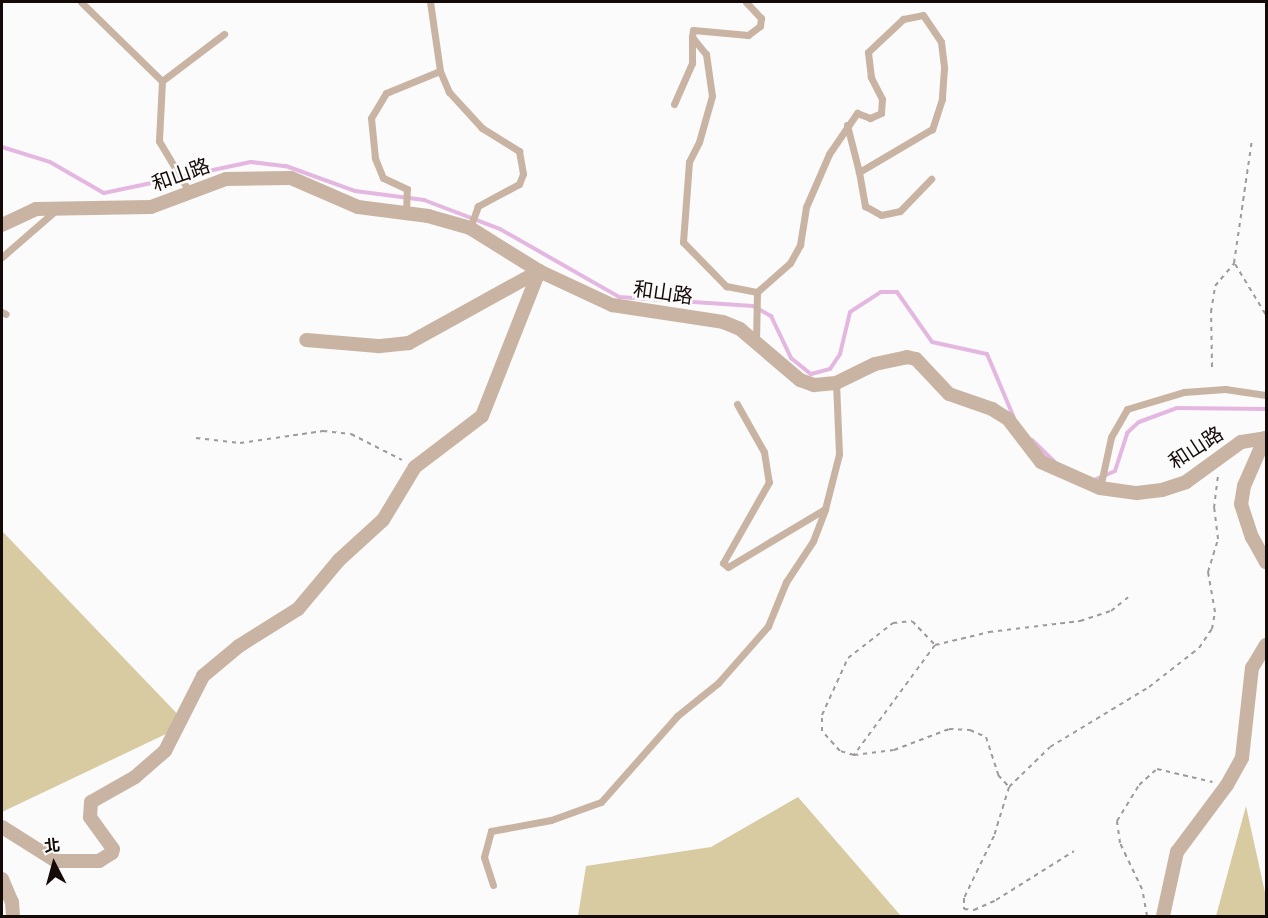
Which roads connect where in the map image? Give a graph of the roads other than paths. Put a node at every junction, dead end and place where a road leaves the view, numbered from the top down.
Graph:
1 (81, 2) edge
2 (430, 2) edge
3 (746, 2) edge
4 (224, 34) dead end
5 (692, 37) junction
6 (440, 71) junction
7 (162, 81) junction
8 (674, 104) dead end
9 (847, 125) junction
10 (858, 172) junction
11 (931, 179) dead end
12 (190, 193) junction
13 (61, 207) junction
14 (406, 213) junction
15 (2, 225) edge
16 (470, 228) junction
17 (2, 257) edge
18 (539, 271) junction
19 (757, 291) junction
20 (306, 340) dead end
21 (756, 343) junction
22 (836, 383) junction
23 (1266, 395) edge
24 (737, 404) dead end
25 (1266, 438) edge
26 (1100, 488) junction
27 (825, 509) junction
28 (1266, 562) edge
29 (1266, 645) edge
30 (2, 827) edge
31 (2, 879) edge
32 (493, 885) dead end
33 (13, 916) edge
34 (1162, 916) edge

1 - 7 lane
2 - 6 lane
3 - 5 lane
4 - 7 lane
5 - 8 lane
5 - 19 lane
6 - 14 lane
6 - 16 lane
7 - 12 lane
9 - 10 lane
9 - 10 lane
9 - 19 lane
10 - 11 lane
12 - 13 street, 和山路
12 - 14 street, 和山路
13 - 15 street, 和山路
13 - 17 lane
14 - 16 street, 和山路
16 - 18 street, 和山路
18 - 20 street
18 - 21 street, 和山路
18 - 30 street
19 - 21 lane
21 - 22 street, 和山路
22 - 26 street, 和山路
22 - 27 lane
23 - 26 lane
24 - 27 lane
25 - 26 street, 和山路
25 - 28 street
27 - 32 lane
29 - 34 street
31 - 33 street

